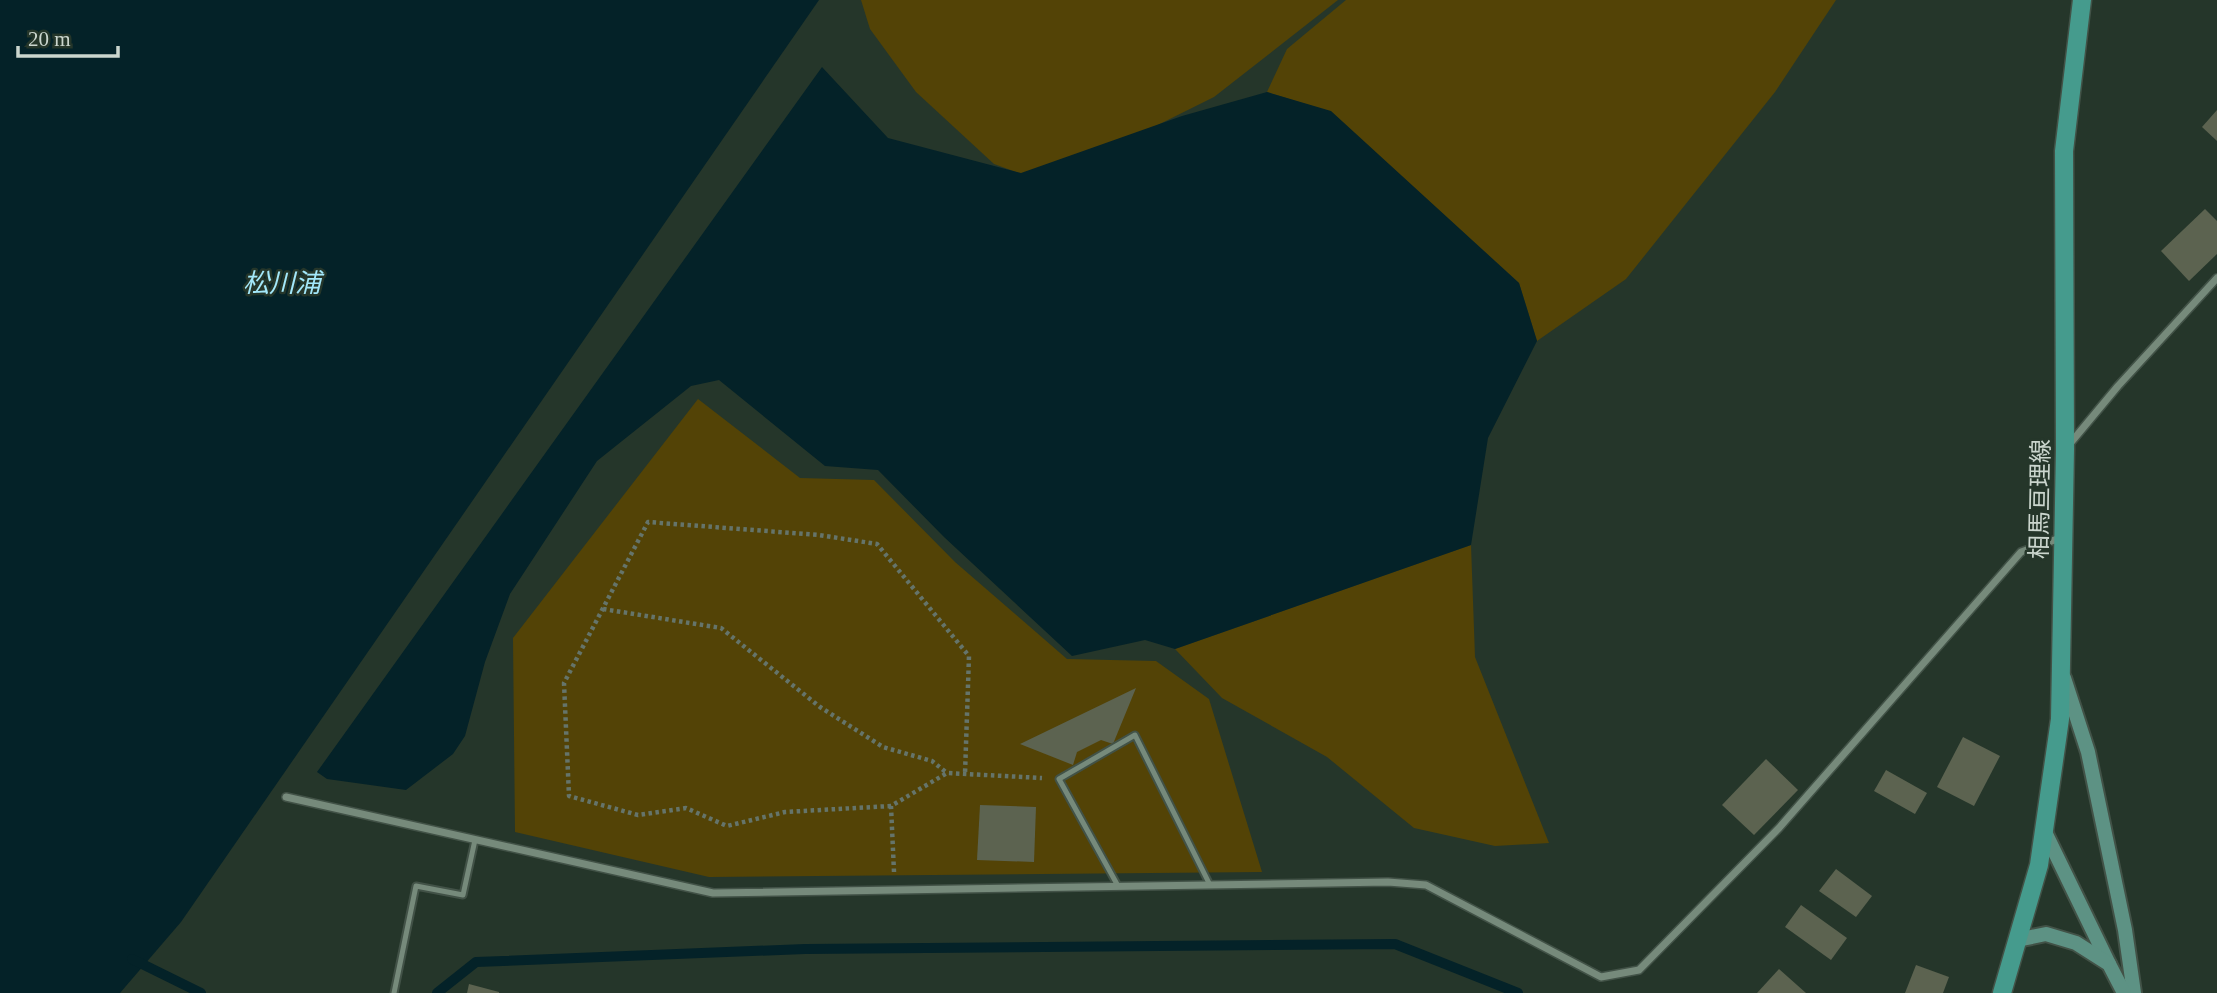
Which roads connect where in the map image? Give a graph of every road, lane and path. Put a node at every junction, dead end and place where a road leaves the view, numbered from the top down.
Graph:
1 (2082, 0) edge
2 (2217, 278) edge
3 (2066, 449) junction
4 (2063, 537) junction
5 (603, 610) junction
6 (2061, 670) junction
7 (947, 773) junction
8 (965, 774) junction
9 (1059, 779) junction
10 (286, 797) dead end
11 (891, 806) junction
12 (2044, 830) junction
13 (475, 840) junction
14 (1210, 885) junction
15 (1118, 887) junction
16 (895, 890) junction
17 (2017, 940) junction
18 (2109, 964) junction
19 (394, 993) edge
20 (2001, 993) edge
21 (2124, 993) edge
22 (2134, 993) edge

1 - 3 main road, 相馬亘理線
2 - 3 street
3 - 4 main road, 相馬亘理線
4 - 6 main road, 相馬亘理線
4 - 14 street
5 - 7 path
5 - 8 path
5 - 11 path
6 - 12 main road, 相馬亘理線
6 - 22 street
7 - 8 path
7 - 11 path
8 - 9 path
9 - 14 lane
9 - 15 lane
10 - 13 street
11 - 16 path
12 - 17 main road, 相馬亘理線
12 - 18 street
13 - 16 street
13 - 19 lane
14 - 15 street
15 - 16 street
17 - 18 street
17 - 20 main road, 相馬亘理線
18 - 21 street

